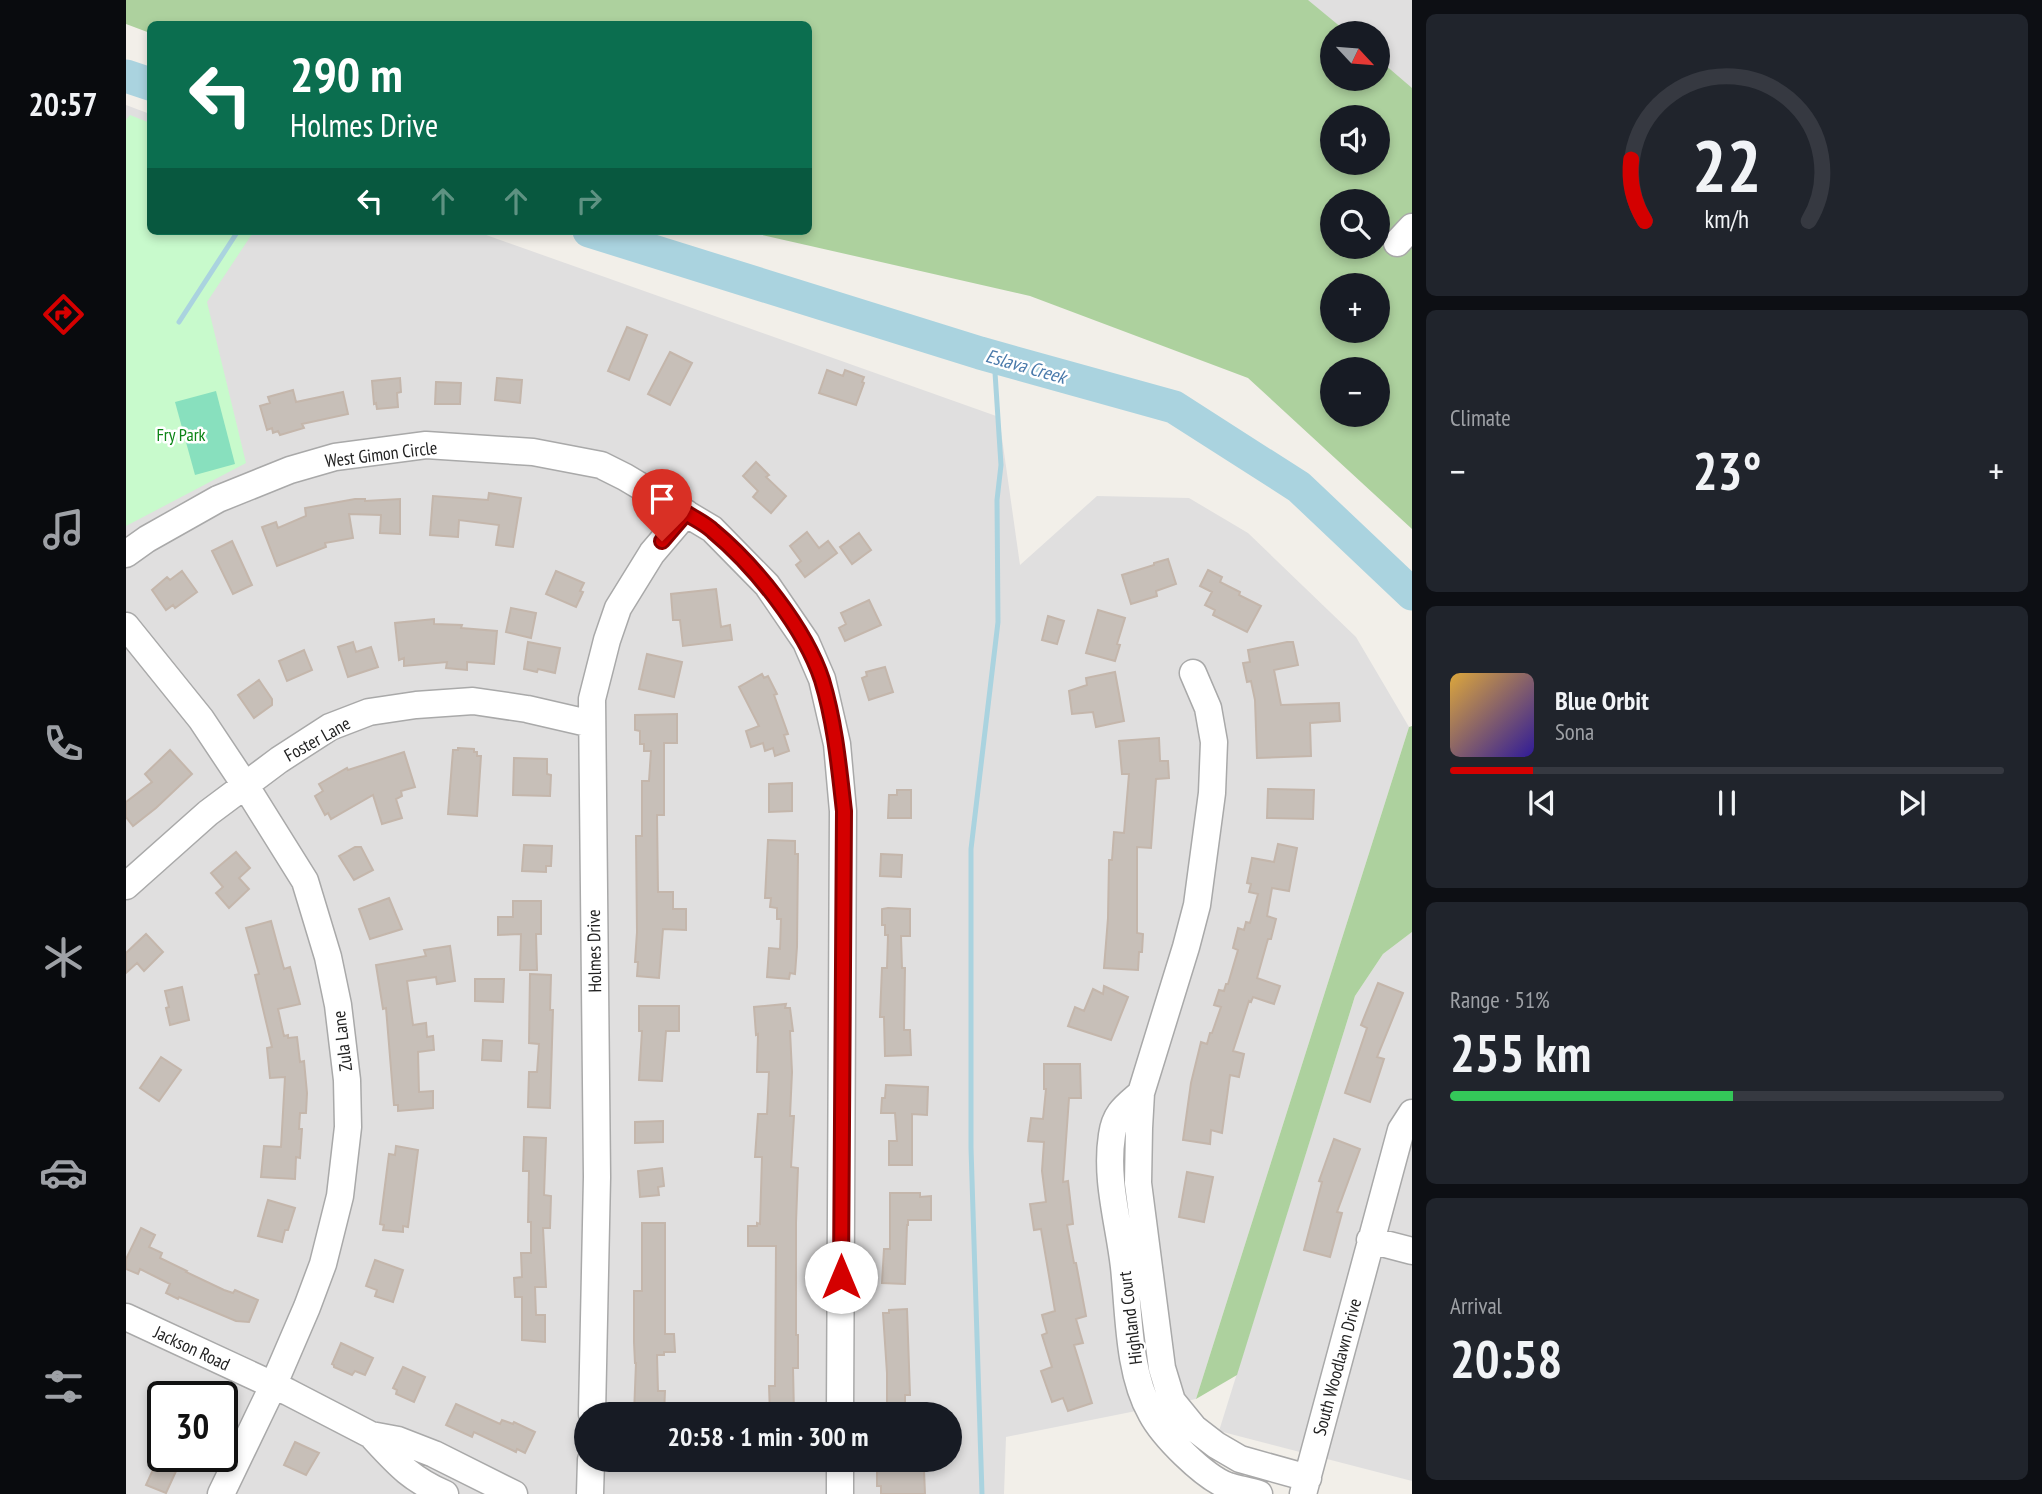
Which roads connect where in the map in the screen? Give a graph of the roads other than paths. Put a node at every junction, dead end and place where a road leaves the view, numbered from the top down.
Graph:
1 (686, 513) junction
2 (126, 554) edge
3 (126, 626) edge
4 (1193, 673) dead end
5 (592, 724) junction
6 (245, 785) junction
7 (126, 886) edge
8 (1141, 1093) junction
9 (1412, 1113) edge
10 (1370, 1240) junction
11 (1412, 1251) edge
12 (126, 1317) edge
13 (273, 1386) junction
14 (592, 1402) edge
15 (840, 1402) edge
16 (371, 1435) junction
17 (591, 1472) edge
18 (840, 1472) edge
19 (1305, 1486) edge
20 (221, 1494) edge
21 (445, 1494) edge
22 (514, 1494) edge
23 (590, 1494) edge
24 (839, 1494) edge
25 (1259, 1494) edge

1 - 2 street, West Gimon Circle
1 - 5 street, Holmes Drive
1 - 15 street, West Gimon Circle
3 - 6 street, Zula Lane
4 - 8 street, Highland Court
5 - 6 street, Foster Lane
5 - 14 street, Holmes Drive
6 - 7 street, Foster Lane
6 - 13 street, Zula Lane
8 - 19 street, Highland Court
8 - 25 street, Highland Court
9 - 10 street, South Woodlawn Drive
10 - 11 street
10 - 19 street, South Woodlawn Drive
12 - 13 street, Jackson Road
13 - 16 street, Jackson Road
13 - 20 street, Zula Lane
16 - 21 street, Jackson Road
16 - 22 street, Jackson Road
17 - 23 street
18 - 24 street

